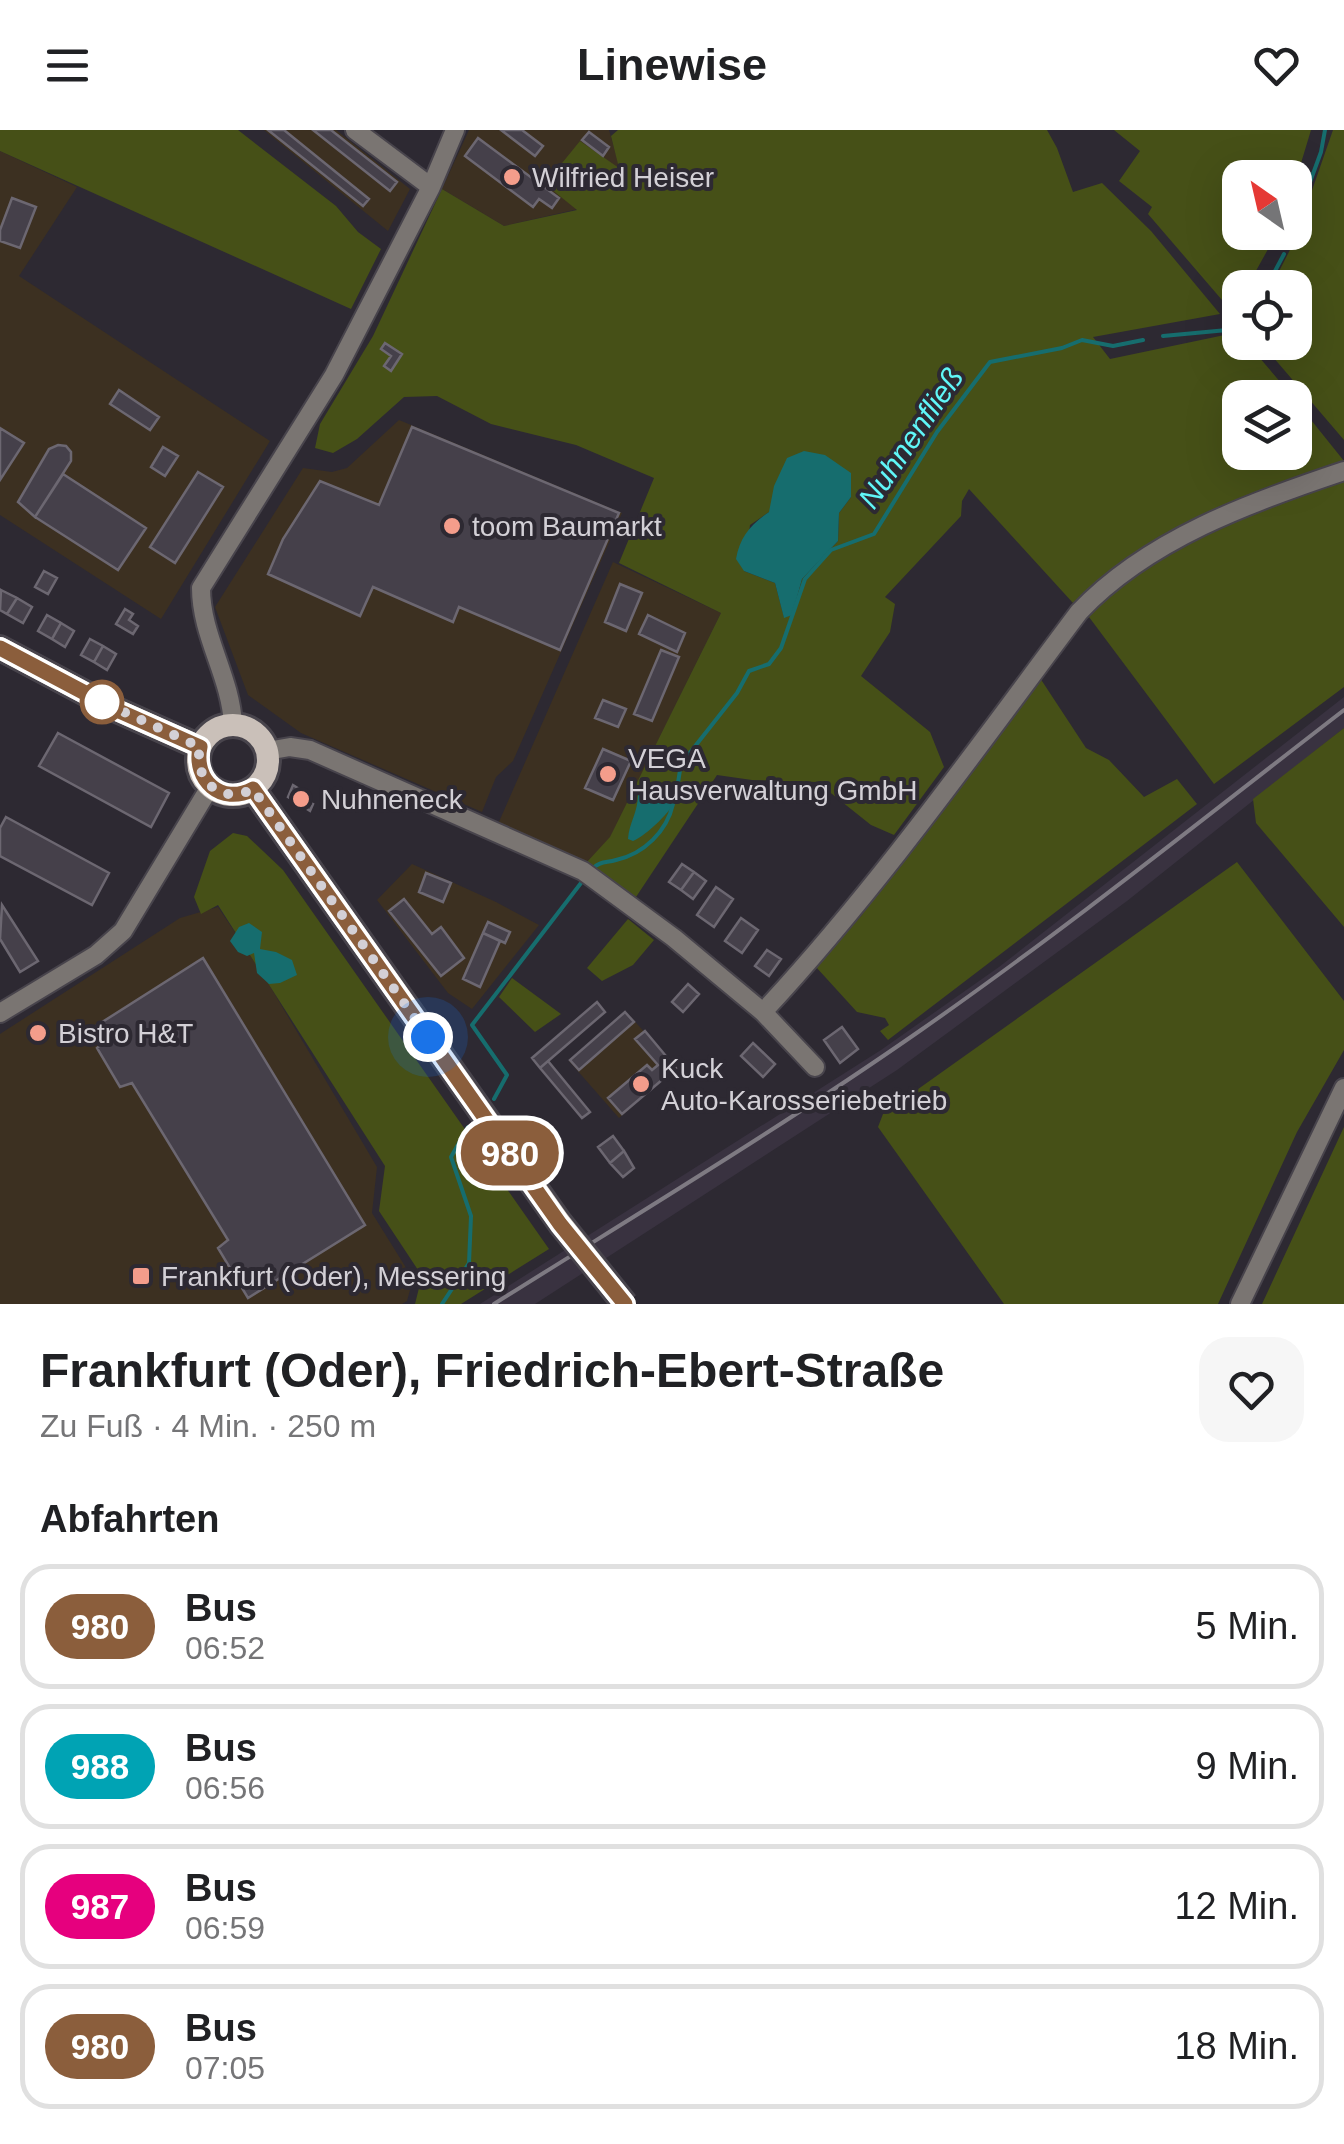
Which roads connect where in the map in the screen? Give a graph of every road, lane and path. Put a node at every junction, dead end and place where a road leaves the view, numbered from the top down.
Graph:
1 (355, 130) edge
2 (455, 130) edge
3 (430, 187) junction
4 (1344, 471) edge
5 (0, 648) edge
6 (234, 725) junction
7 (200, 747) junction
8 (267, 752) junction
9 (210, 787) junction
10 (253, 789) junction
11 (764, 1012) junction
12 (0, 1014) edge
13 (815, 1067) dead end
14 (1344, 1088) edge
15 (625, 1304) edge
16 (1240, 1304) edge

1 - 3 street
2 - 3 street
3 - 6 street
4 - 11 street
5 - 7 main road
6 - 7 main road
6 - 8 main road
7 - 9 main road
8 - 10 main road
8 - 11 street
9 - 10 main road
9 - 12 street
10 - 15 main road, bridge
11 - 13 street
14 - 16 street

